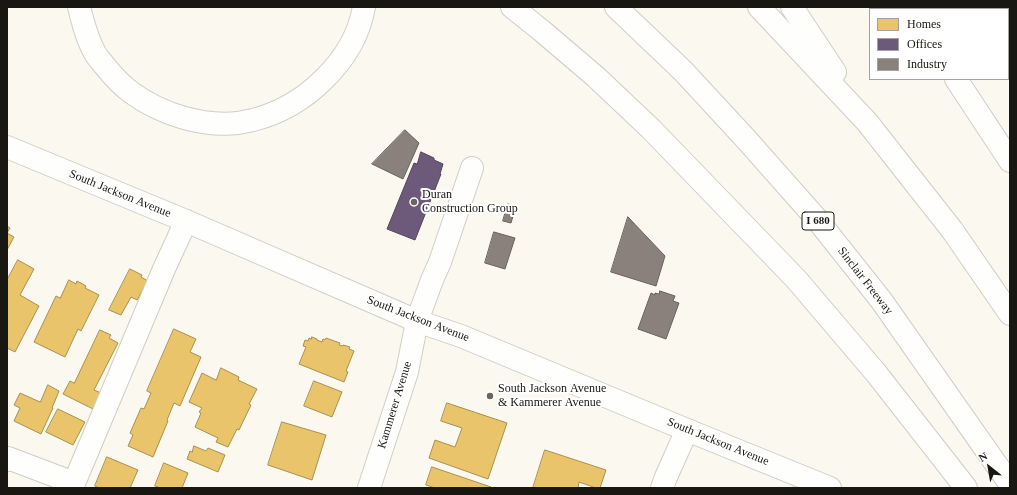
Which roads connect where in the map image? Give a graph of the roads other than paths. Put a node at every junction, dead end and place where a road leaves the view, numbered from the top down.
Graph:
1 (79, 7) edge
2 (364, 7) edge
3 (512, 7) edge
4 (616, 7) edge
5 (759, 7) edge
6 (792, 7) edge
7 (957, 80) edge
8 (867, 122) junction
9 (7, 148) edge
10 (1010, 161) edge
11 (472, 168) dead end
12 (186, 221) junction
13 (1010, 314) edge
14 (417, 321) junction
15 (687, 430) junction
16 (7, 460) edge
17 (1010, 484) edge
18 (73, 486) edge
19 (368, 488) edge
20 (662, 488) edge
21 (830, 488) edge
22 (966, 488) edge

1 - 2 main road
3 - 22 main road
4 - 17 main road, Sinclair Freeway / I 680
5 - 8 main road
6 - 8 main road
7 - 10 main road
8 - 13 main road
9 - 12 main road, South Jackson Avenue
11 - 14 main road, Kammerer Avenue
12 - 14 main road, South Jackson Avenue
12 - 18 main road
14 - 15 main road, South Jackson Avenue
14 - 19 main road, Kammerer Avenue
15 - 20 main road
15 - 21 main road, South Jackson Avenue
16 - 18 main road

